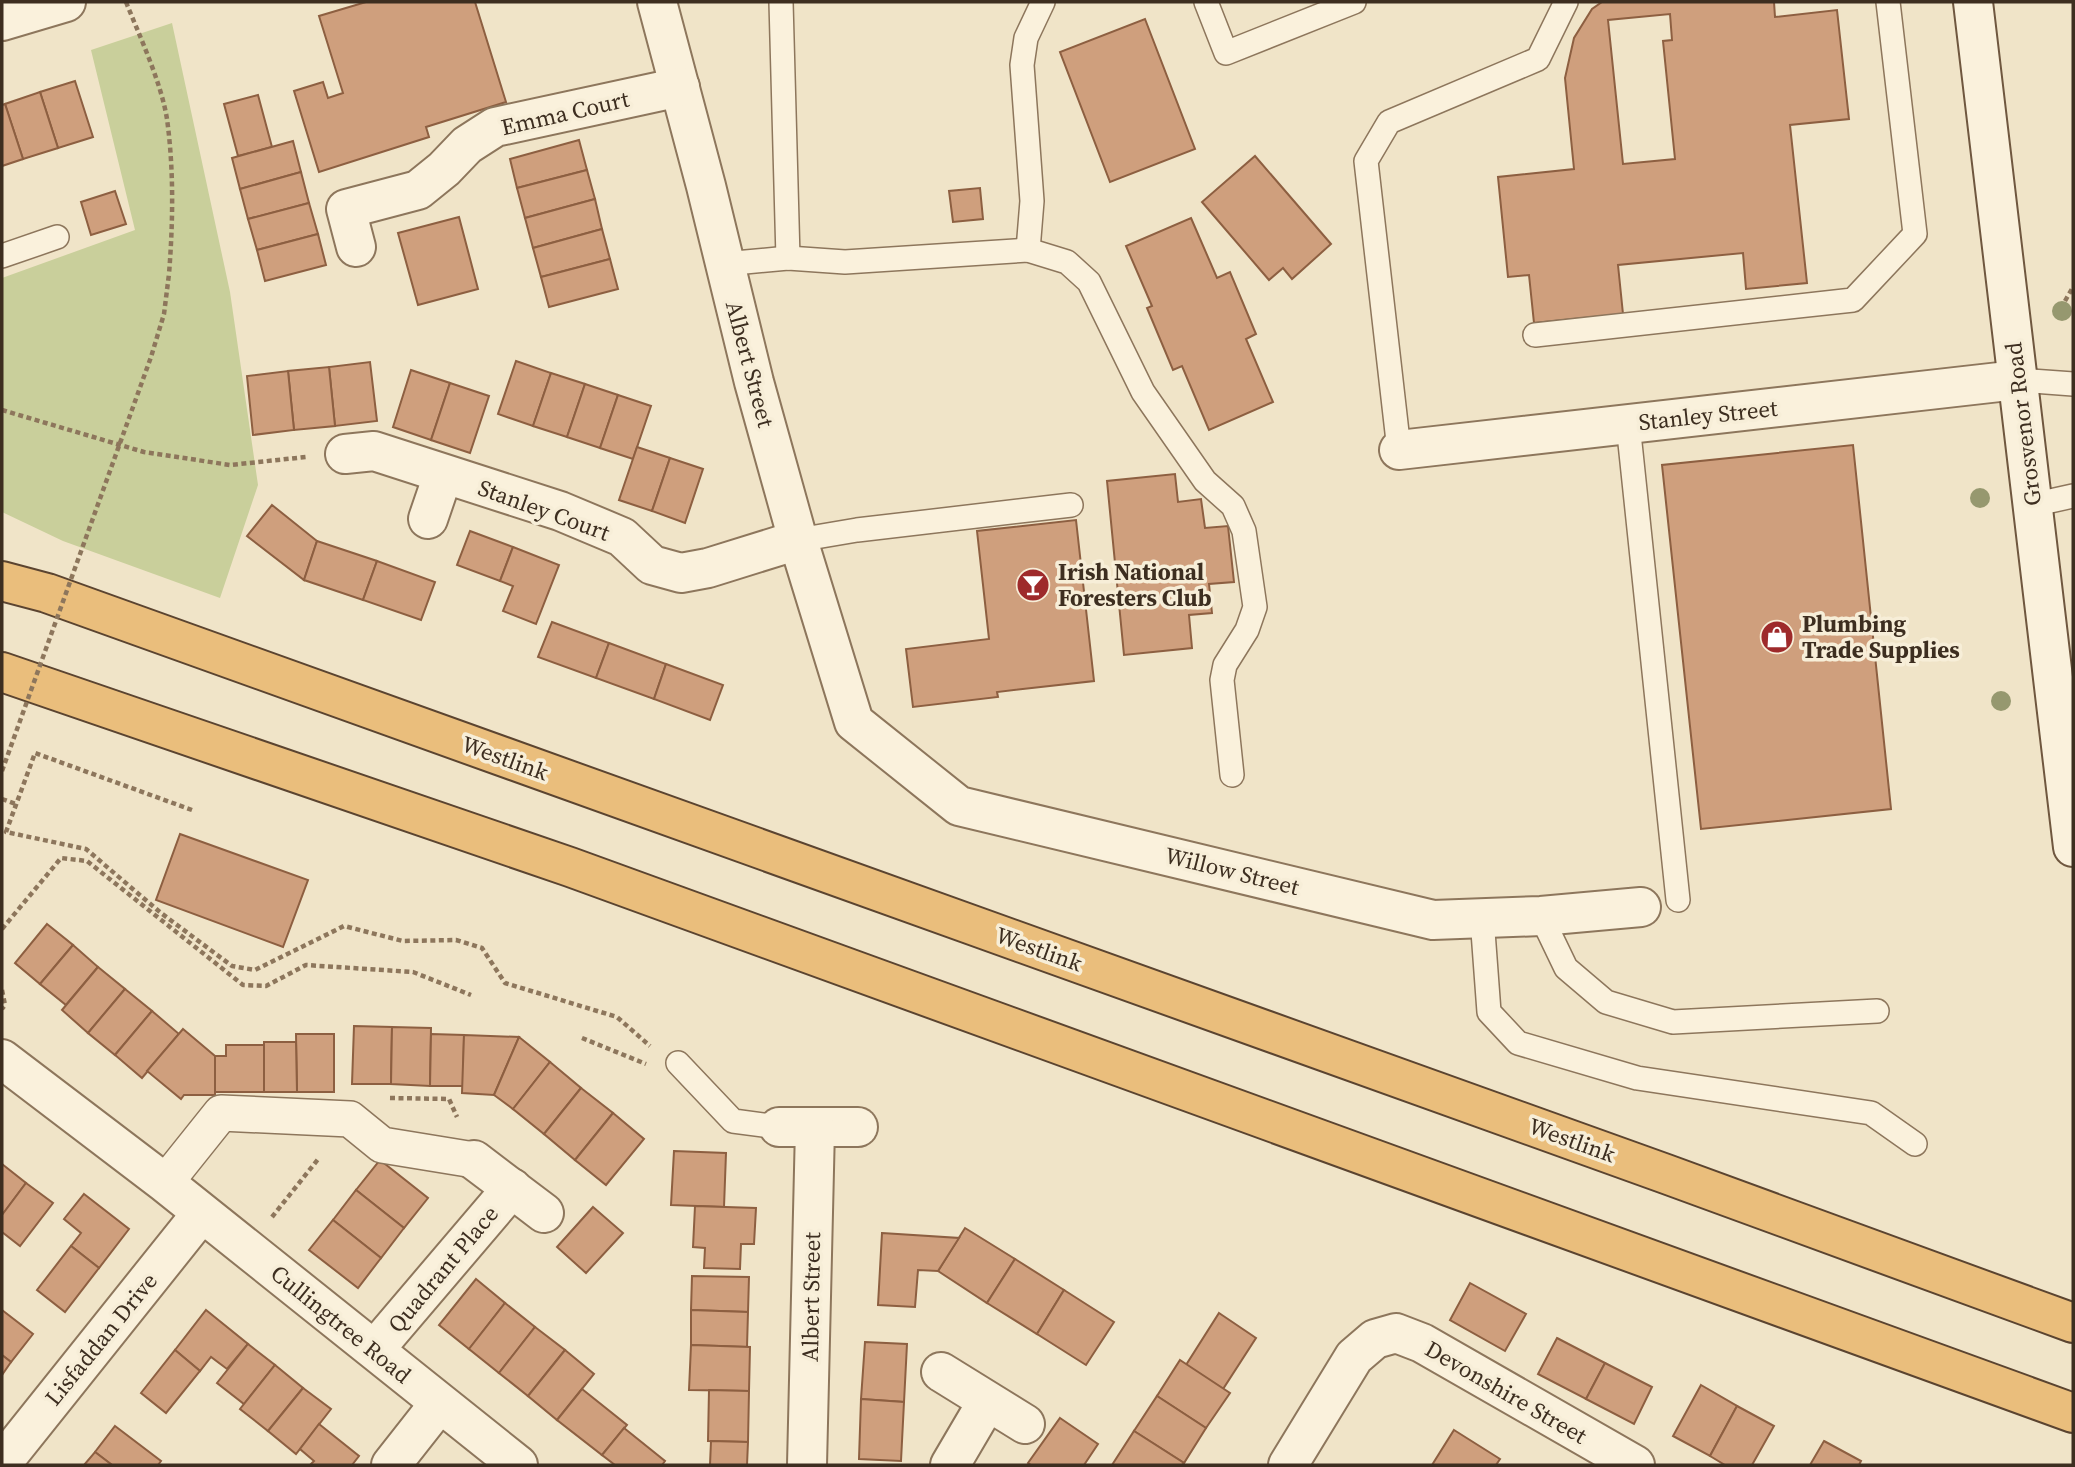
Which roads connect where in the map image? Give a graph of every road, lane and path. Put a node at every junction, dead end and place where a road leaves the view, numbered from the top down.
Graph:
1 (66, 2) edge
2 (126, 2) edge
3 (657, 2) edge
4 (781, 2) edge
5 (1043, 2) edge
6 (1206, 2) edge
7 (1354, 2) edge
8 (1566, 2) edge
9 (1888, 2) edge
10 (1973, 2) edge
11 (2, 22) edge
12 (680, 87) junction
13 (57, 237) dead end
14 (356, 247) dead end
15 (1028, 250) junction
16 (2, 256) edge
17 (788, 258) junction
18 (724, 264) junction
19 (2073, 287) edge
20 (2065, 300) dead end
21 (1535, 335) dead end
22 (2017, 380) junction
23 (2073, 384) edge
24 (2, 410) edge
25 (1628, 424) junction
26 (1399, 450) joint
27 (345, 454) joint
28 (443, 475) junction
29 (2073, 496) edge
30 (1071, 505) dead end
31 (2032, 505) junction
32 (428, 519) dead end
33 (798, 540) junction
34 (2, 568) edge
35 (2, 582) edge
36 (47, 593) junction
37 (2, 672) edge
38 (854, 722) joint
39 (2, 771) edge
40 (1232, 775) dead end
41 (2, 799) edge
42 (16, 804) junction
43 (192, 810) dead end
44 (2073, 847) edge
45 (1678, 900) dead end
46 (1641, 907) dead end
47 (1541, 916) junction
48 (1482, 918) junction
49 (2, 929) edge
50 (2, 990) edge
51 (471, 995) dead end
52 (2, 1009) edge
53 (1877, 1012) dead end
54 (2, 1059) edge
55 (678, 1063) joint
56 (350, 1119) junction
57 (797, 1127) junction
58 (858, 1127) dead end
59 (1915, 1144) dead end
60 (474, 1160) joint
61 (164, 1183) junction
62 (512, 1188) junction
63 (544, 1213) dead end
64 (201, 1214) junction
65 (246, 1249) junction
66 (2073, 1323) edge
67 (375, 1349) junction
68 (941, 1372) dead end
69 (987, 1402) junction
70 (439, 1404) junction
71 (2073, 1413) edge
72 (1025, 1424) dead end
73 (2, 1463) edge
74 (391, 1465) edge
75 (518, 1465) edge
76 (807, 1465) edge
77 (950, 1465) edge
78 (1288, 1465) edge
79 (1635, 1465) edge

1 - 11 street
2 - 39 path, bridge
3 - 12 street, Albert Street
4 - 17 lane
5 - 15 lane
6 - 7 lane
8 - 26 lane
9 - 21 lane
10 - 22 street, Grosvenor Road
12 - 14 street, Emma Court
12 - 18 street, Albert Street
13 - 16 lane
15 - 17 lane
15 - 40 lane
17 - 18 lane
18 - 33 street, Albert Street
19 - 20 path
22 - 23 lane
22 - 25 street, Stanley Street
22 - 31 street, Grosvenor Road
24 - 27 path
25 - 26 street, Stanley Street
25 - 45 lane
27 - 28 street, Stanley Court
28 - 32 street
28 - 33 street, Stanley Court
29 - 31 lane
30 - 33 lane
31 - 44 street, Grosvenor Road
33 - 38 street, Albert Street
34 - 36 highway
35 - 36 highway, Westlink
36 - 66 highway, Westlink
37 - 71 highway
38 - 48 street, Willow Street
41 - 42 path
42 - 43 path
42 - 55 path
46 - 47 street, Willow Street
47 - 48 street, Willow Street
47 - 53 lane
48 - 59 lane
49 - 51 path
50 - 52 path
54 - 61 street, Cullingtree Road
55 - 57 lane
56 - 60 street
56 - 61 street
56 - 65 path
57 - 58 street
57 - 76 street, Albert Street
60 - 62 street, Quadrant Place
61 - 64 street, Cullingtree Road
62 - 63 street, Quadrant Place
62 - 67 street, Quadrant Place
64 - 65 street, Cullingtree Road
64 - 73 street, Lisfaddan Drive
65 - 67 street, Cullingtree Road
67 - 70 street, Cullingtree Road
68 - 69 street
69 - 72 street
69 - 77 street
70 - 74 street
70 - 75 street, Cullingtree Road
78 - 79 street, Devonshire Street

